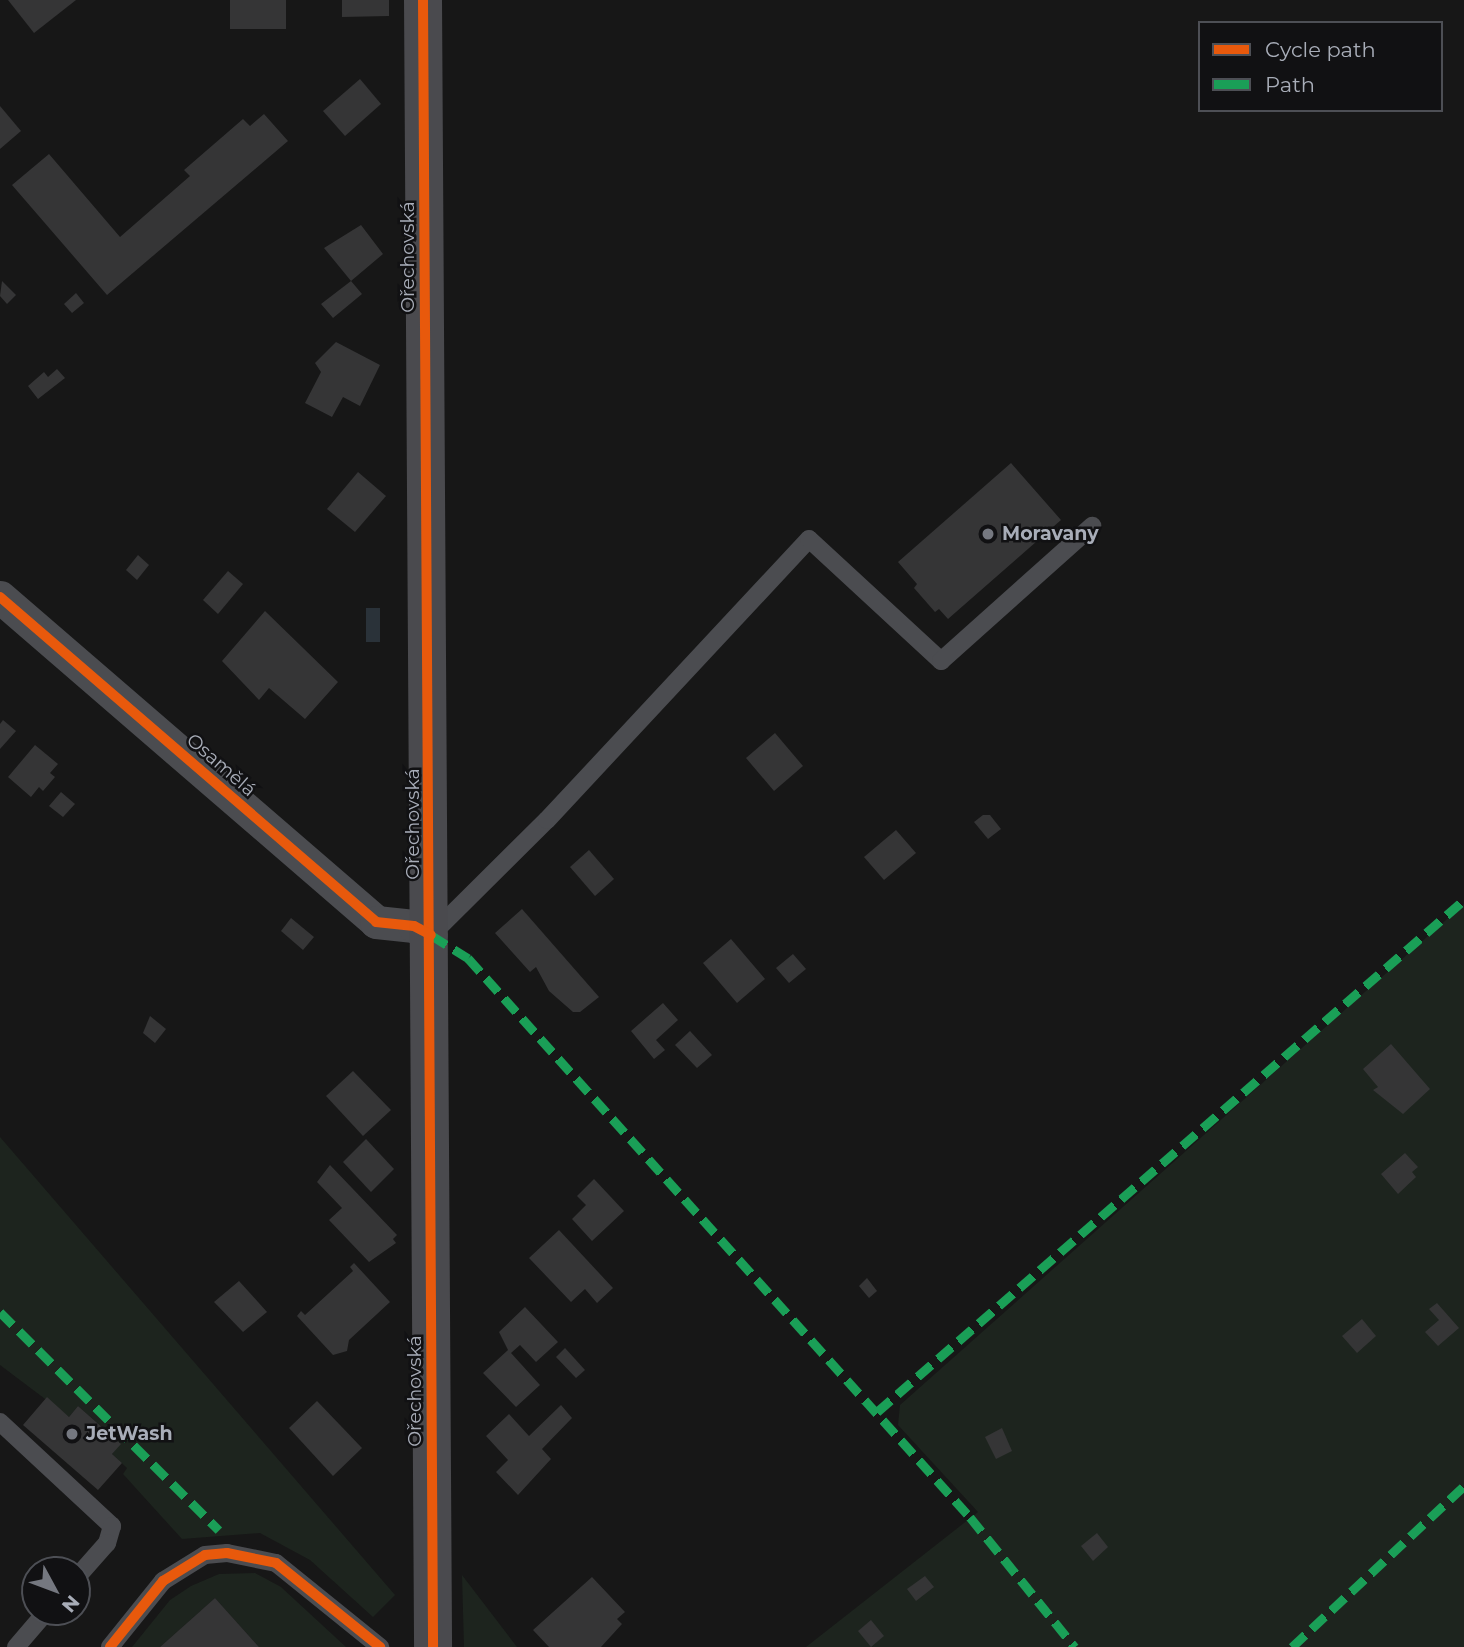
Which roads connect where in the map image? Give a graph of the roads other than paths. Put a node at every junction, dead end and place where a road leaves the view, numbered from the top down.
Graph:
1 (423, 0) edge
2 (1092, 526) dead end
3 (0, 597) edge
4 (431, 934) junction
5 (0, 1422) edge
6 (91, 1561) edge
7 (34, 1626) edge
8 (16, 1647) edge
9 (110, 1647) edge
10 (380, 1647) edge
11 (433, 1647) edge

1 - 4 street, Ořechovská
2 - 4 lane
3 - 4 street, Osamělá
4 - 11 street, Ořechovská
5 - 6 lane
7 - 8 lane
9 - 10 lane

